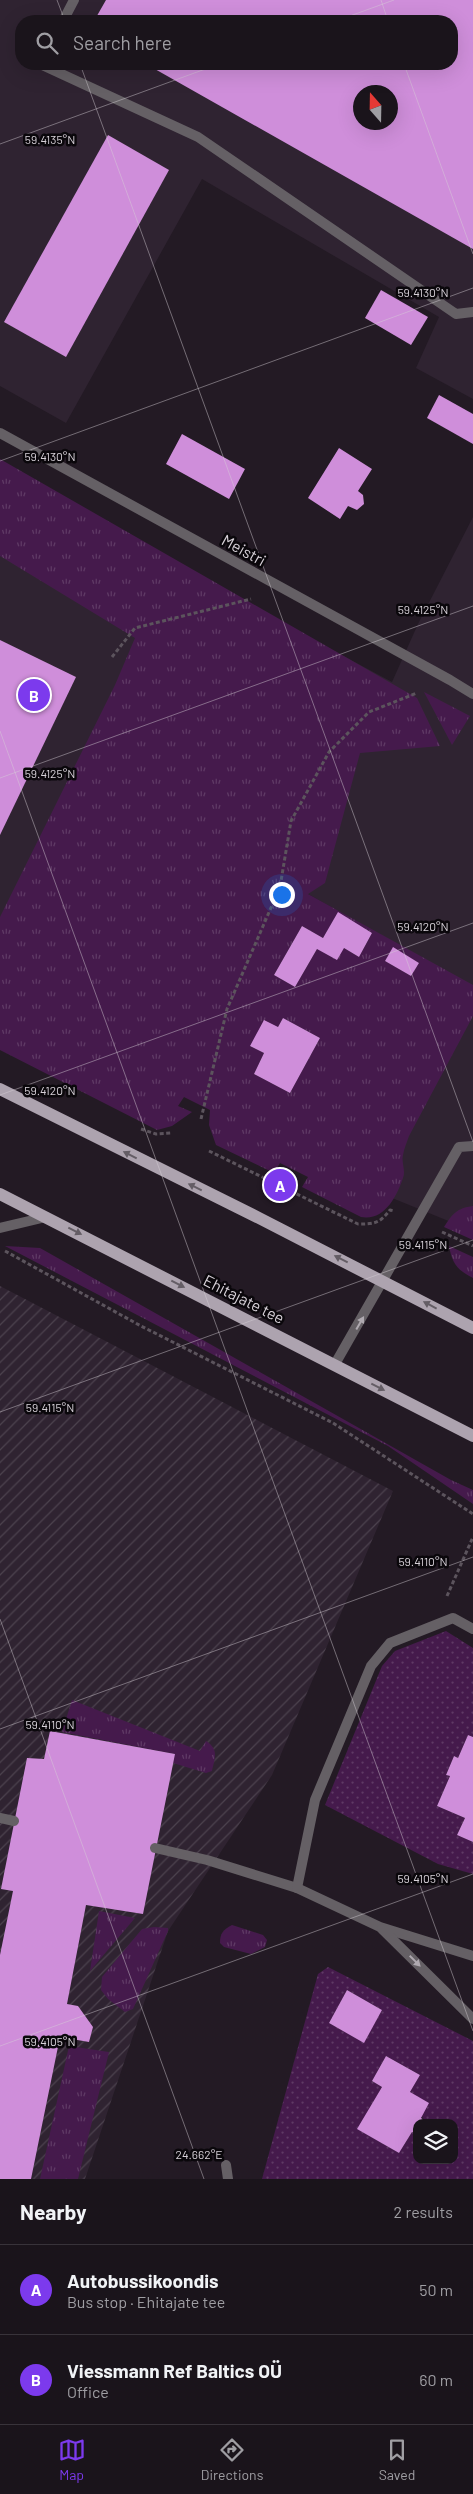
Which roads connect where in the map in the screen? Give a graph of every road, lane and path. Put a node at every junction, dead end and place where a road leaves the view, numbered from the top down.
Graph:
1 (74, 0) edge
2 (66, 15) edge
3 (53, 70) edge
4 (473, 312) edge
5 (0, 433) edge
6 (286, 590) junction
7 (112, 657) dead end
8 (417, 693) dead end
9 (473, 694) edge
10 (0, 1089) edge
11 (201, 1119) dead end
12 (473, 1146) edge
13 (209, 1151) dead end
14 (0, 1194) edge
15 (394, 1211) dead end
16 (46, 1216) junction
17 (0, 1228) edge
18 (442, 1232) dead end
19 (473, 1246) edge
20 (0, 1248) edge
21 (384, 1281) junction
22 (473, 1328) edge
23 (335, 1364) junction
24 (473, 1436) edge
25 (473, 1514) edge
26 (473, 1537) edge
27 (435, 1624) junction
28 (473, 1629) edge
29 (0, 1818) edge
30 (14, 1821) dead end
31 (155, 1848) dead end
32 (297, 1888) junction
33 (380, 1927) junction
34 (473, 1956) edge
35 (473, 2019) edge
36 (226, 2165) dead end
37 (228, 2179) edge

1 - 2 lane
3 - 4 lane
5 - 6 lane, Meistri
6 - 7 path
6 - 9 lane, Meistri
8 - 11 path
21 -> 10 main road
12 - 21 lane
13 - 15 path
14 - 16 main road, Ehitajate tee
16 - 17 lane
16 -> 23 main road, Ehitajate tee
18 - 19 path
20 - 25 path
22 -> 21 main road
23 -> 21 lane
23 -> 24 main road, Ehitajate tee
26 - 27 path
27 - 28 lane
27 - 32 lane
29 - 30 lane
31 - 32 lane
32 - 33 lane
33 - 34 lane
33 -> 35 lane
36 - 37 lane

